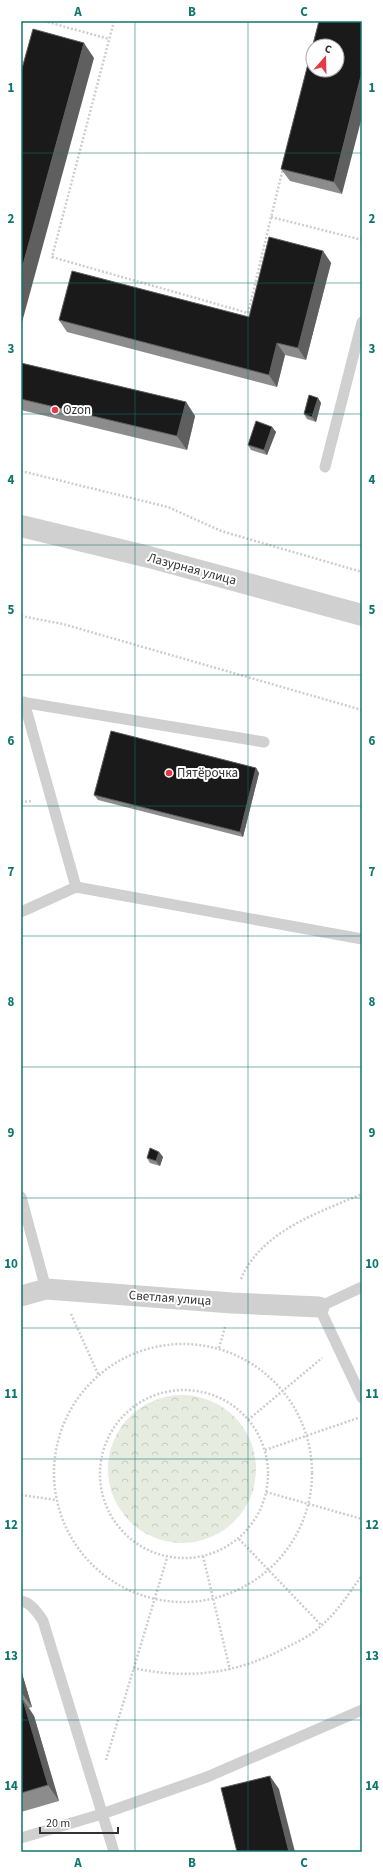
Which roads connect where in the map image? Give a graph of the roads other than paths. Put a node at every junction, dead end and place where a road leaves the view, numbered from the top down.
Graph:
1 (362, 322) edge
2 (325, 467) dead end
3 (21, 526) edge
4 (362, 615) edge
5 (23, 702) edge
6 (264, 742) dead end
7 (76, 887) junction
8 (21, 912) edge
9 (362, 939) edge
10 (21, 1197) edge
11 (362, 1287) edge
12 (53, 1290) junction
13 (21, 1296) edge
14 (319, 1307) junction
15 (362, 1398) edge
16 (21, 1601) edge
17 (362, 1710) edge
18 (102, 1814) junction
19 (21, 1838) edge
20 (114, 1852) edge

1 - 2 lane
3 - 4 street, Лазурная улица
5 - 6 lane
5 - 7 lane
7 - 8 lane
7 - 9 lane
10 - 12 lane
11 - 14 lane
12 - 13 street, Светлая улица
12 - 14 street, Светлая улица
14 - 15 lane
16 - 18 lane
17 - 18 lane
18 - 19 lane
18 - 20 lane

